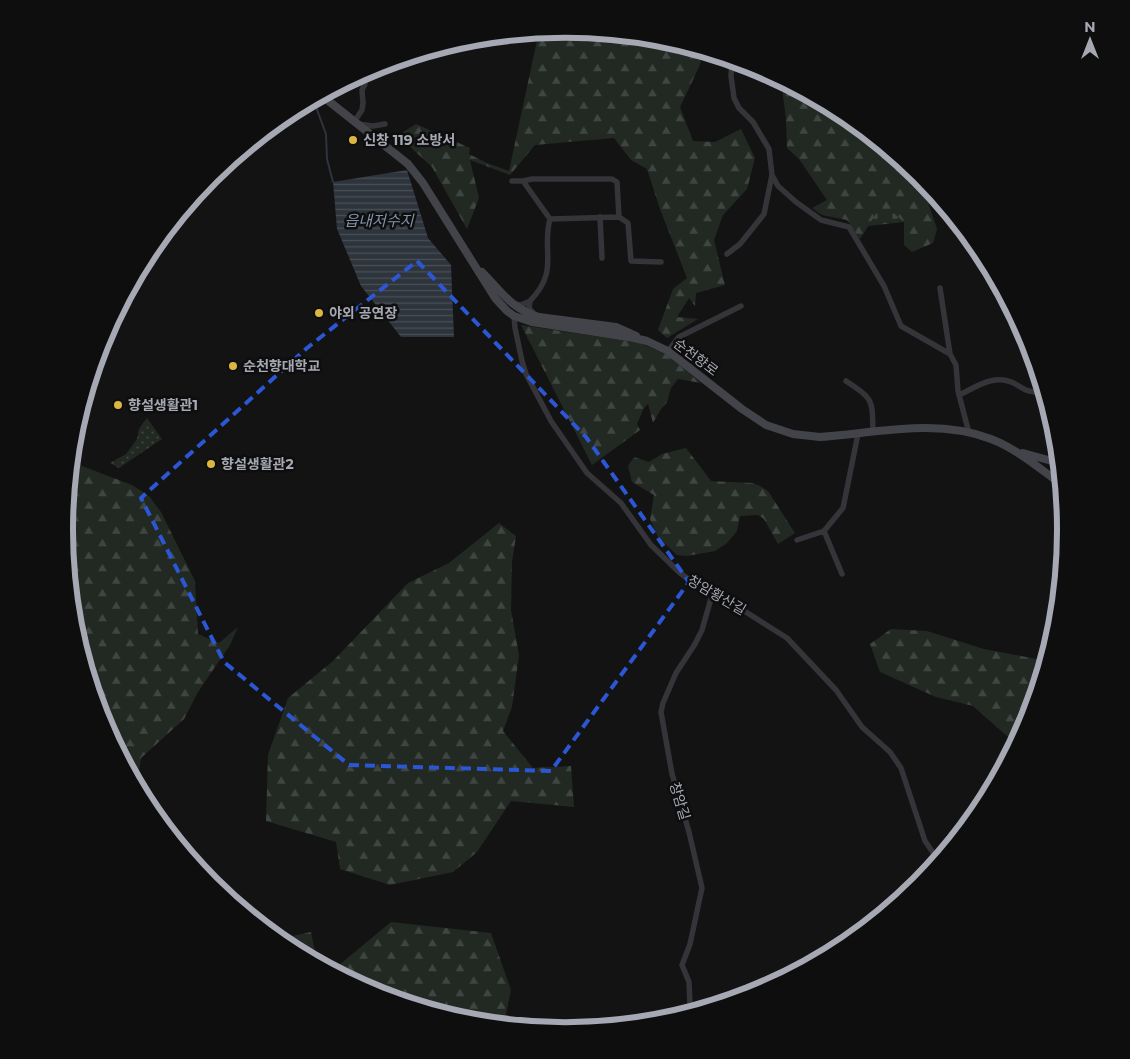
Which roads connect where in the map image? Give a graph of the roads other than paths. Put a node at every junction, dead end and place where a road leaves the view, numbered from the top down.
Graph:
1 (732, 67) edge
2 (364, 80) edge
3 (326, 99) edge
4 (356, 123) junction
5 (385, 124) dead end
6 (772, 175) junction
7 (512, 181) dead end
8 (523, 182) junction
9 (619, 216) junction
10 (600, 217) junction
11 (550, 219) junction
12 (727, 254) dead end
13 (602, 258) dead end
14 (661, 262) dead end
15 (473, 263) junction
16 (940, 288) dead end
17 (530, 301) junction
18 (510, 303) junction
19 (741, 306) dead end
20 (514, 316) junction
21 (540, 316) junction
22 (647, 341) junction
23 (668, 351) junction
24 (950, 354) junction
25 (846, 382) dead end
26 (1037, 393) edge
27 (959, 395) junction
28 (873, 432) junction
29 (970, 433) junction
30 (858, 434) junction
31 (1010, 448) junction
32 (1053, 462) edge
33 (1053, 466) edge
34 (1043, 470) junction
35 (1054, 479) edge
36 (824, 532) junction
37 (797, 540) dead end
38 (842, 574) dead end
39 (712, 595) junction
40 (935, 854) edge
41 (690, 1005) edge

1 - 6 street
2 - 4 street
3 - 4 main road, 순천향로
4 - 5 street
4 - 15 main road, 순천향로
6 - 12 street
6 - 24 street
7 - 8 street
8 - 9 street
8 - 11 street
9 - 10 street
9 - 14 street
10 - 11 street
10 - 13 street
11 - 17 street
15 - 18 main road
15 - 20 main road, 순천향로
16 - 24 street
17 - 18 street
17 - 21 street
18 - 21 main road
19 - 23 street
20 - 22 main road, 순천향로
20 - 39 street, 창암황산길
21 - 22 main road
22 - 23 main road, 순천향로
23 - 30 main road, 순천향로
24 - 27 street
25 - 28 street
26 - 27 street
27 - 29 street
28 - 29 main road, 순천향로
28 - 30 main road, 순천향로
29 - 31 main road, 순천향로
30 - 36 street
31 - 32 main road
31 - 34 main road, 순천향로
33 - 34 main road
34 - 35 main road, 순천향로
36 - 37 street
36 - 38 street
39 - 40 street, 창암황산길
39 - 41 street, 창암길

